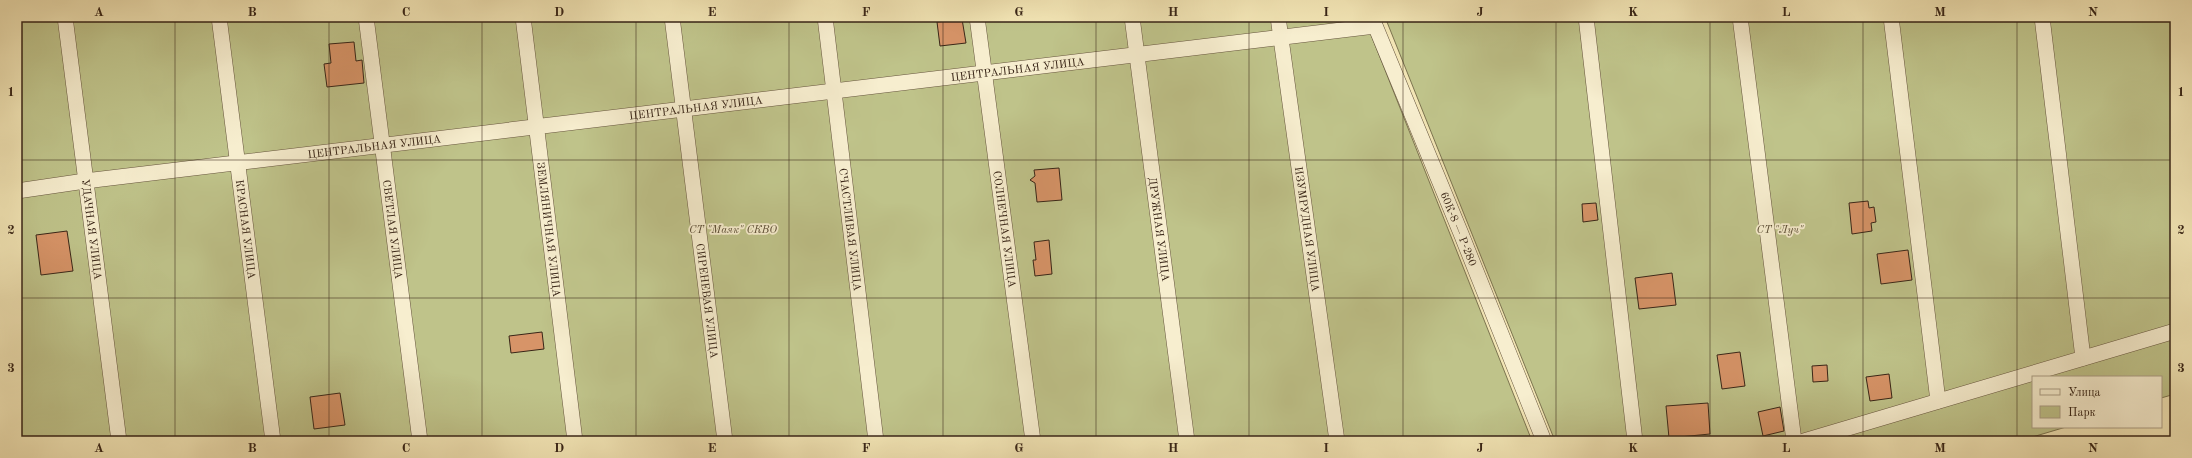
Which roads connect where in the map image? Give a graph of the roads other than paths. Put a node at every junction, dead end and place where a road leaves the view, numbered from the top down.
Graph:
1 (65, 17) edge
2 (219, 17) edge
3 (366, 17) edge
4 (522, 17) edge
5 (672, 17) edge
6 (825, 17) edge
7 (977, 17) edge
8 (1132, 17) edge
9 (1278, 17) edge
10 (1586, 17) edge
11 (1740, 17) edge
12 (1891, 17) edge
13 (2042, 17) edge
14 (1373, 22) edge
15 (1281, 38) junction
16 (1137, 55) junction
17 (984, 74) junction
18 (834, 91) junction
19 (684, 109) junction
20 (536, 127) junction
21 (382, 145) junction
22 (238, 163) junction
23 (85, 181) junction
24 (17, 191) edge
25 (2175, 331) edge
26 (2083, 358) junction
27 (1938, 401) junction
28 (119, 441) edge
29 (273, 441) edge
30 (420, 441) edge
31 (575, 441) edge
32 (725, 441) edge
33 (876, 441) edge
34 (1033, 441) edge
35 (1187, 441) edge
36 (1337, 441) edge
37 (1544, 441) edge
38 (1635, 441) edge
39 (1794, 441) edge
40 (1804, 441) edge

1 - 23 street, УДАЧНАЯ УЛИЦА
2 - 22 street, КРАСНАЯ УЛИЦА
3 - 21 street, СВЕТЛАЯ УЛИЦА
4 - 20 street, ЗЕМЛЯНИЧНАЯ УЛИЦА
5 - 19 street, СИРЕНЕВАЯ УЛИЦА
6 - 18 street, СЧАСТЛИВАЯ УЛИЦА
7 - 17 street, СОЛНЕЧНАЯ УЛИЦА
8 - 16 street, ДРУЖНАЯ УЛИЦА
9 - 15 street, ИЗУМРУДНАЯ УЛИЦА
10 - 38 street
11 - 39 street
12 - 27 street
13 - 26 street
14 - 15 street, ЦЕНТРАЛЬНАЯ УЛИЦА
14 - 37 street, 60К-8 — Р-280
15 - 16 street, ЦЕНТРАЛЬНАЯ УЛИЦА
15 - 36 street, ИЗУМРУДНАЯ УЛИЦА
16 - 17 street, ЦЕНТРАЛЬНАЯ УЛИЦА
16 - 35 street, ДРУЖНАЯ УЛИЦА
17 - 18 street, ЦЕНТРАЛЬНАЯ УЛИЦА
17 - 34 street, СОЛНЕЧНАЯ УЛИЦА
18 - 19 street, ЦЕНТРАЛЬНАЯ УЛИЦА
18 - 33 street, СЧАСТЛИВАЯ УЛИЦА
19 - 20 street, ЦЕНТРАЛЬНАЯ УЛИЦА
19 - 32 street, СИРЕНЕВАЯ УЛИЦА
20 - 21 street, ЦЕНТРАЛЬНАЯ УЛИЦА
20 - 31 street, ЗЕМЛЯНИЧНАЯ УЛИЦА
21 - 22 street, ЦЕНТРАЛЬНАЯ УЛИЦА
21 - 30 street, СВЕТЛАЯ УЛИЦА
22 - 23 street, ЦЕНТРАЛЬНАЯ УЛИЦА
22 - 29 street, КРАСНАЯ УЛИЦА
23 - 24 street, ЦЕНТРАЛЬНАЯ УЛИЦА
23 - 28 street, УДАЧНАЯ УЛИЦА
25 - 26 street
26 - 27 street
27 - 40 street

